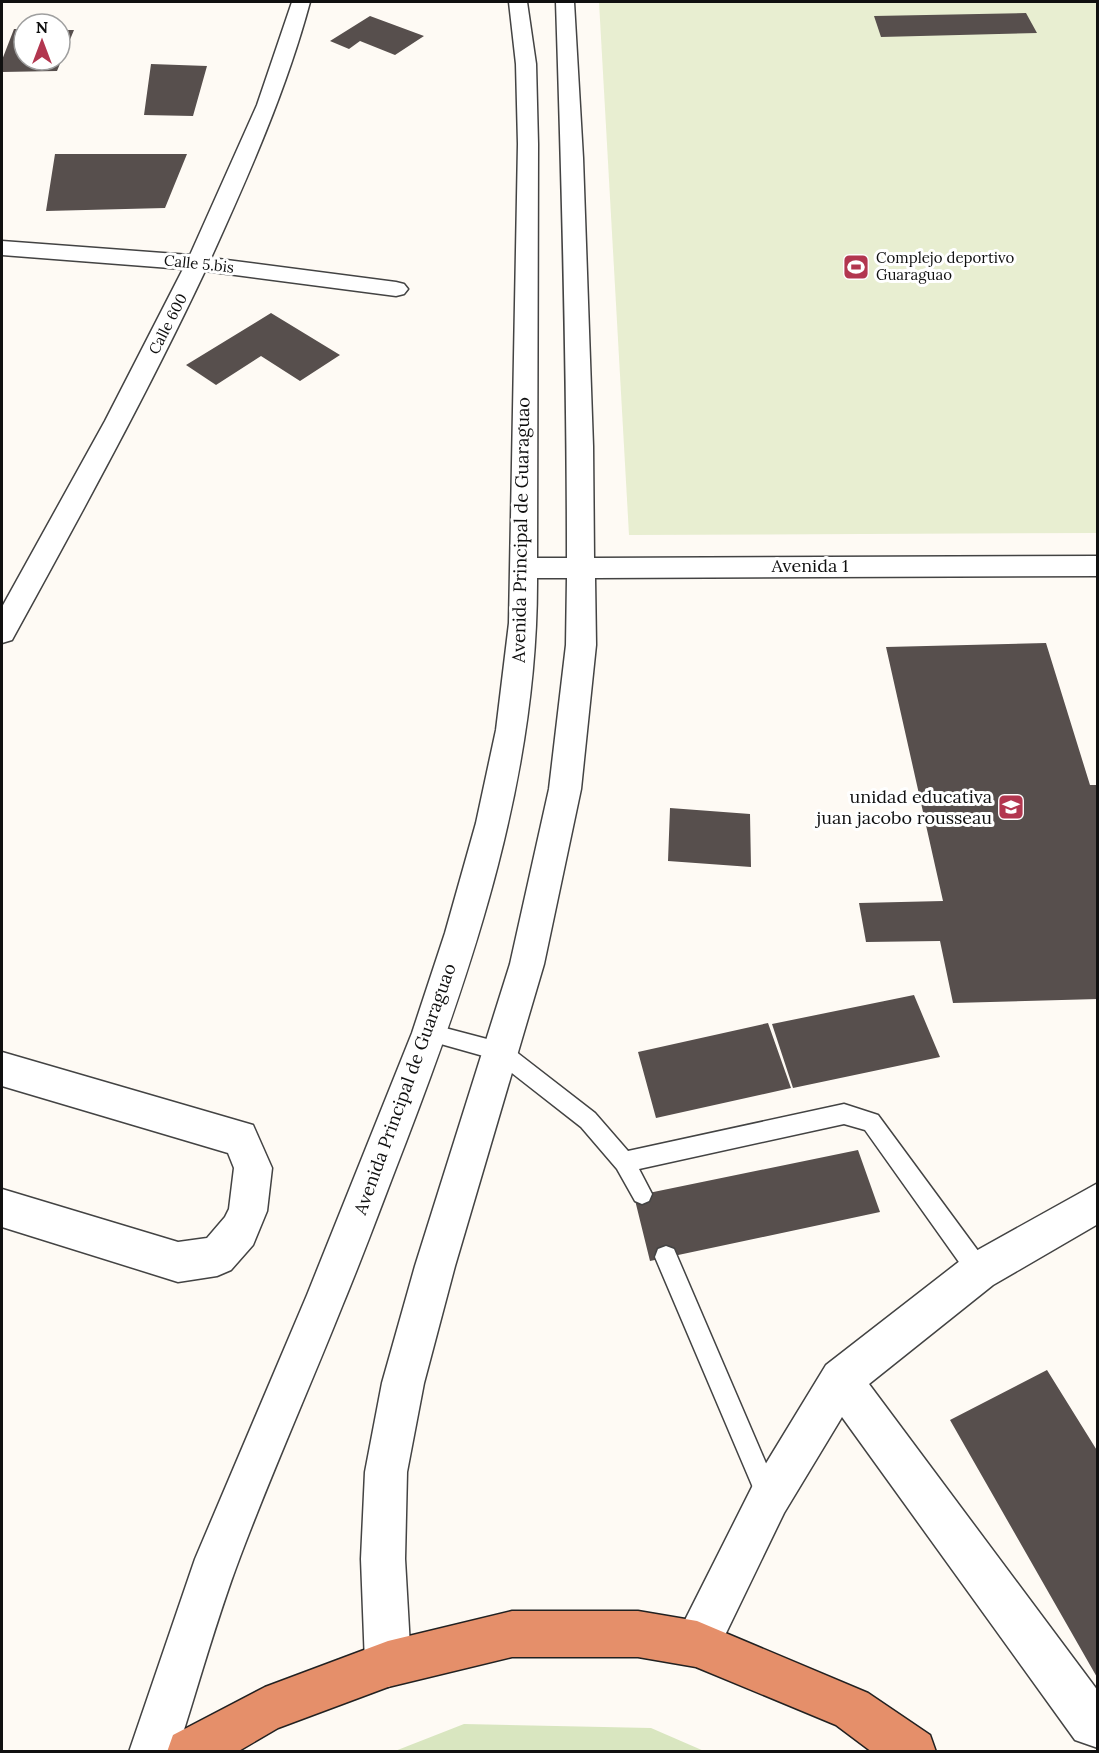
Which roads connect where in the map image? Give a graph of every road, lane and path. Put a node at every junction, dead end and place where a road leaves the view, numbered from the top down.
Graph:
1 (301, 2) edge
2 (518, 2) edge
3 (565, 2) edge
4 (2, 248) edge
5 (198, 263) junction
6 (396, 289) dead end
7 (1098, 566) edge
8 (580, 567) junction
9 (523, 568) junction
10 (2, 632) edge
11 (430, 1033) junction
12 (499, 1051) junction
13 (2, 1069) edge
14 (624, 1162) junction
15 (642, 1194) dead end
16 (1098, 1202) edge
17 (2, 1208) edge
18 (666, 1257) dead end
19 (979, 1271) junction
20 (841, 1380) junction
21 (769, 1498) junction
22 (697, 1644) junction
23 (388, 1664) junction
24 (1098, 1725) edge
25 (153, 1752) edge
26 (190, 1752) edge
27 (914, 1752) edge

1 - 5 street, Calle 600
2 - 9 street, Avenida Principal de Guaraguao
3 - 8 street
4 - 5 street, Calle 5.bis
5 - 6 street, Calle 5.bis
5 - 10 street, Calle 600
7 - 8 street, Avenida 1
8 - 9 street, Avenida 1
8 - 12 street
9 - 11 street, Avenida Principal de Guaraguao
11 - 12 lane
11 - 25 street, Avenida Principal de Guaraguao
12 - 14 lane
12 - 23 street
13 - 17 street
14 - 15 lane
14 - 19 lane
16 - 19 street
18 - 21 lane
19 - 20 street
20 - 21 street
20 - 24 street
21 - 22 street
22 - 23 highway
22 - 27 highway
23 - 26 highway

